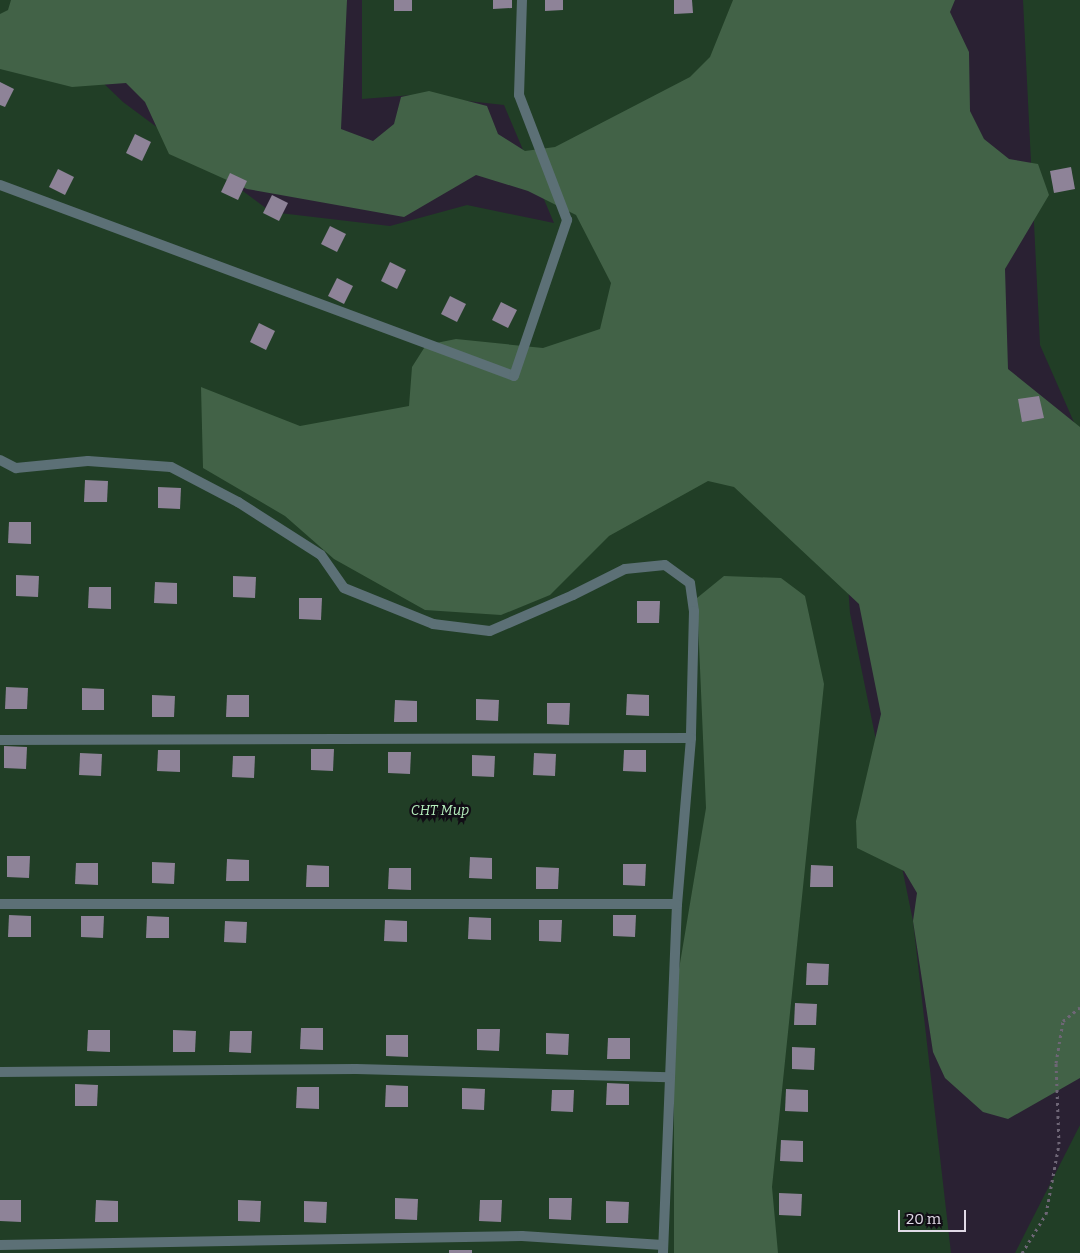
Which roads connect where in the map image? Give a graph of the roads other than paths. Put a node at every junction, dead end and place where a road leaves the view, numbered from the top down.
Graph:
1 (522, 0) edge
2 (0, 185) edge
3 (0, 460) edge
4 (691, 738) junction
5 (0, 740) edge
6 (0, 904) edge
7 (678, 904) junction
8 (0, 1072) edge
9 (669, 1077) junction
10 (0, 1245) edge
11 (663, 1249) edge

1 - 2 street
3 - 4 street
4 - 5 street
4 - 7 street
6 - 7 street
7 - 9 street
8 - 9 street
9 - 11 street
10 - 11 street

